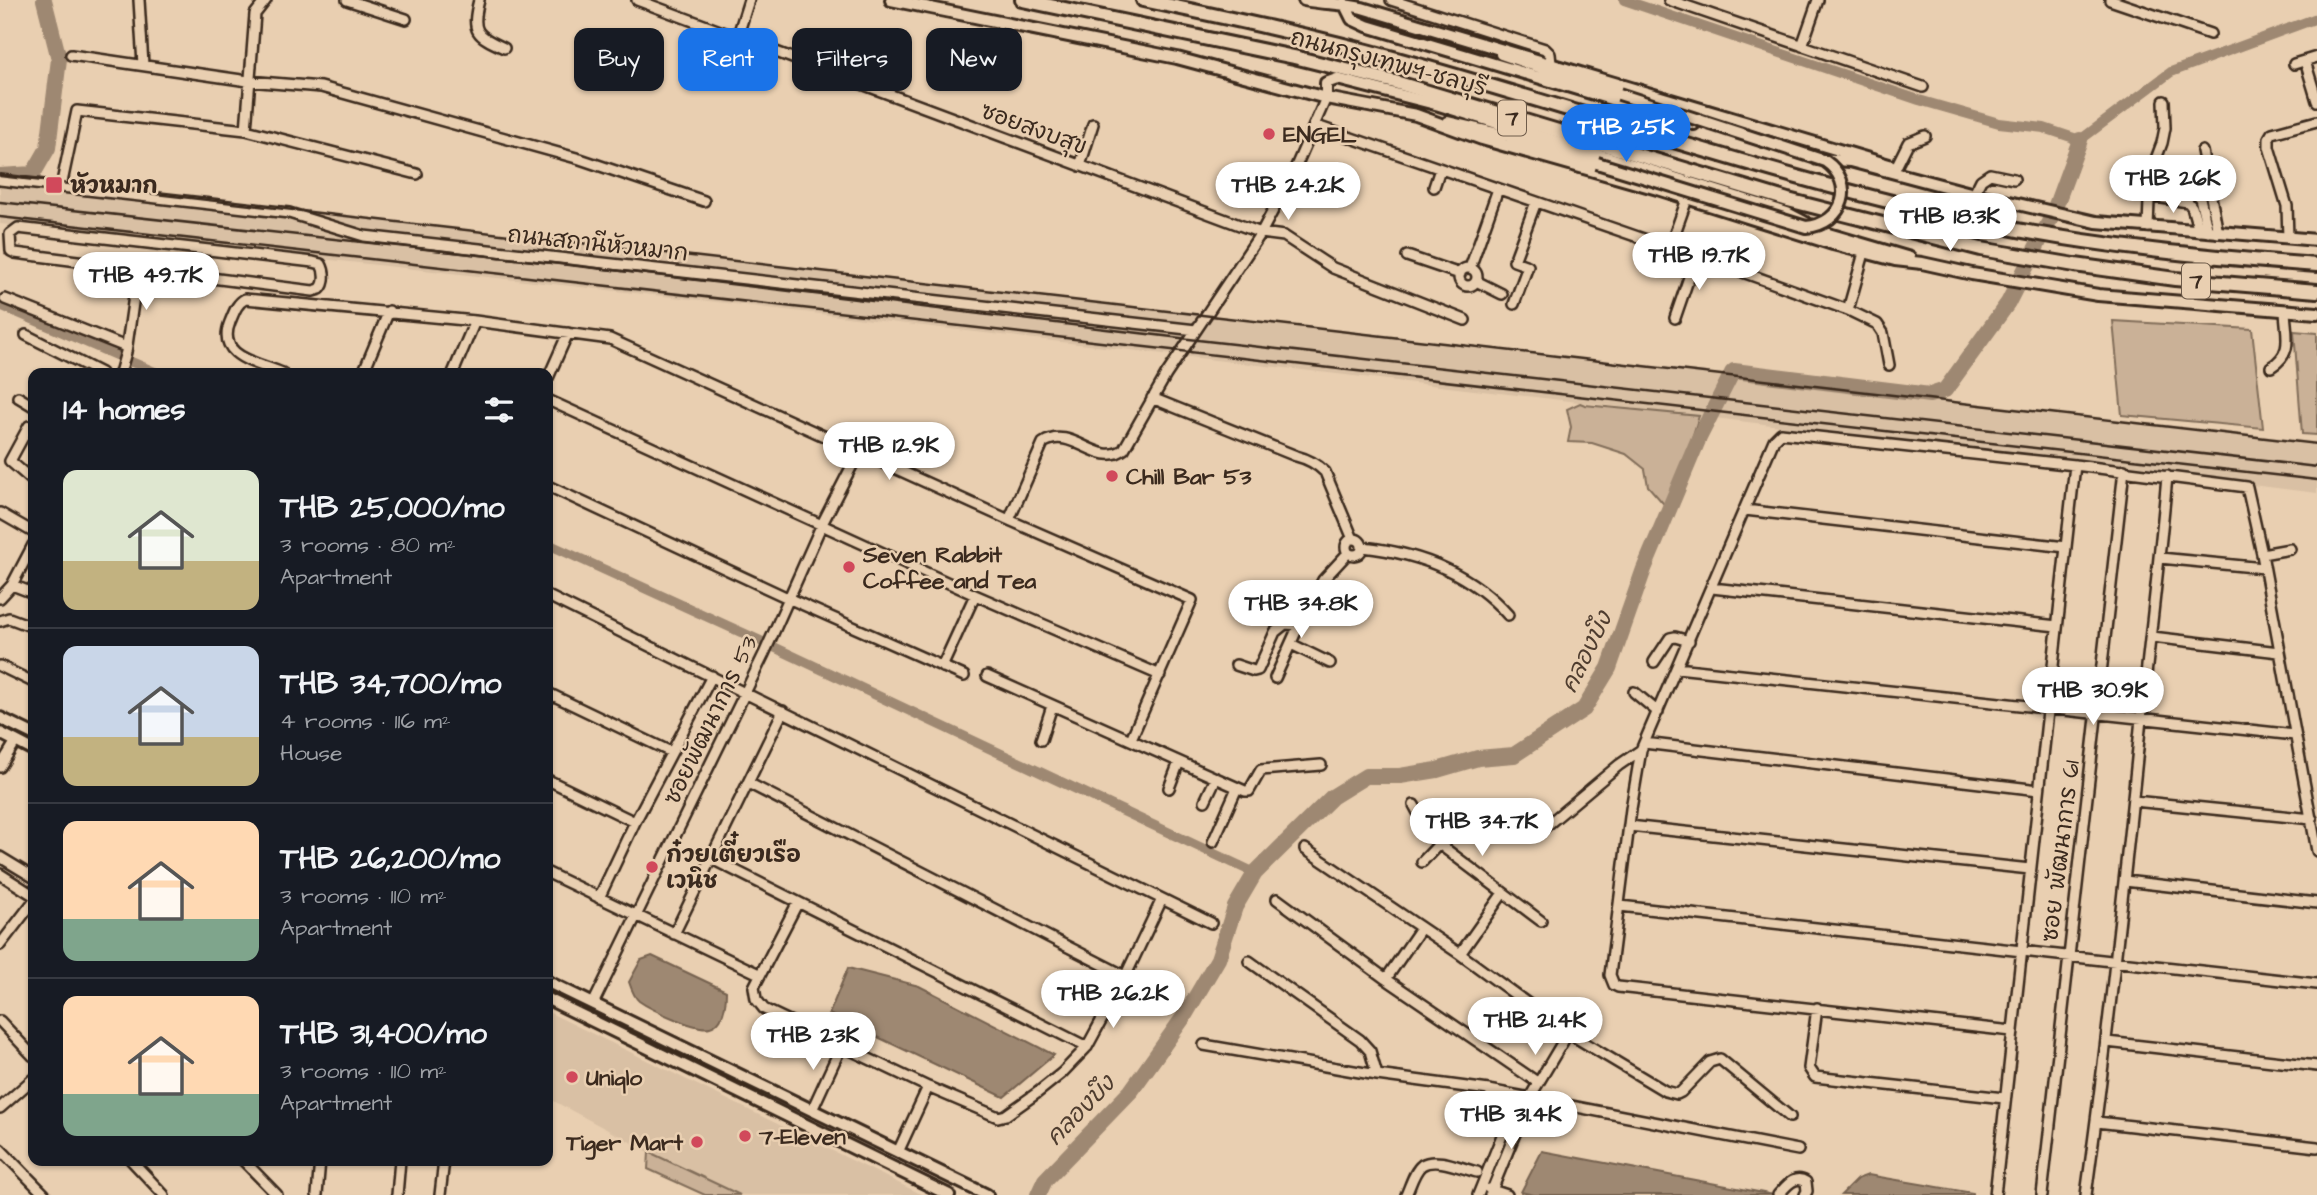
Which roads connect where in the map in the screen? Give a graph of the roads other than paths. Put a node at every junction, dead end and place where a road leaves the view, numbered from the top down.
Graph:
1 (139, 0) edge
2 (267, 0) edge
3 (347, 0) edge
4 (479, 0) edge
5 (637, 0) edge
6 (749, 0) edge
7 (891, 0) edge
8 (1022, 0) edge
9 (1143, 0) edge
10 (1304, 0) edge
11 (1391, 0) edge
12 (1670, 0) edge
13 (1818, 0) edge
14 (2110, 0) edge
15 (1345, 1) edge
16 (1362, 8) junction
17 (406, 19) dead end
18 (1367, 26) junction
19 (711, 28) edge
20 (740, 28) edge
21 (1444, 31) junction
22 (2210, 34) dead end
23 (1480, 42) junction
24 (1802, 46) junction
25 (1438, 47) junction
26 (504, 48) dead end
27 (778, 53) edge
28 (71, 55) dead end
29 (2317, 57) edge
30 (2305, 61) junction
31 (1551, 63) junction
32 (2294, 64) dead end
33 (142, 65) junction
34 (248, 81) junction
35 (1923, 87) dead end
36 (1326, 98) junction
37 (2164, 101) dead end
38 (2317, 101) edge
39 (1416, 115) junction
40 (2317, 121) edge
41 (1093, 124) dead end
42 (1314, 125) junction
43 (246, 130) junction
44 (1925, 136) dead end
45 (2202, 151) dead end
46 (1080, 166) junction
47 (1896, 167) junction
48 (1440, 169) junction
49 (417, 174) dead end
50 (1917, 178) junction
51 (2014, 179) dead end
52 (0, 180) edge
53 (2196, 181) dead end
54 (61, 187) junction
55 (1434, 187) dead end
56 (1498, 189) junction
57 (1974, 194) junction
58 (2149, 197) junction
59 (1687, 199) junction
60 (704, 201) dead end
61 (1536, 202) junction
62 (2148, 227) junction
63 (2208, 232) junction
64 (1261, 233) junction
65 (2288, 238) junction
66 (2317, 240) edge
67 (1670, 247) junction
68 (1864, 253) junction
69 (1407, 256) dead end
70 (1709, 260) dead end
71 (1922, 263) junction
72 (2317, 265) edge
73 (138, 268) junction
74 (1470, 268) junction
75 (1460, 274) junction
76 (1476, 281) junction
77 (2317, 291) edge
78 (1502, 294) dead end
79 (5, 299) dead end
80 (1514, 304) dead end
81 (1848, 310) junction
82 (2285, 311) junction
83 (389, 312) junction
84 (2317, 313) edge
85 (1675, 317) dead end
86 (1465, 320) dead end
87 (475, 321) junction
88 (1196, 330) junction
89 (568, 333) junction
90 (26, 335) dead end
91 (126, 350) junction
92 (1889, 365) dead end
93 (2271, 367) dead end
94 (91, 368) edge
95 (122, 368) edge
96 (270, 368) edge
97 (365, 368) edge
98 (455, 368) edge
99 (552, 368) edge
100 (18, 397) dead end
101 (1152, 398) junction
102 (553, 402) edge
103 (28, 403) edge
104 (28, 428) edge
105 (859, 452) junction
106 (2075, 465) junction
107 (2124, 470) junction
108 (2167, 476) junction
109 (28, 477) edge
110 (553, 488) edge
111 (1745, 510) junction
112 (0, 513) edge
113 (1009, 520) junction
114 (822, 524) junction
115 (28, 529) edge
116 (1353, 538) junction
117 (1363, 547) junction
118 (2066, 547) junction
119 (2290, 549) dead end
120 (1348, 553) junction
121 (2262, 554) junction
122 (28, 555) edge
123 (2160, 558) junction
124 (2264, 568) junction
125 (12, 585) junction
126 (1712, 588) junction
127 (28, 593) edge
128 (975, 595) junction
129 (0, 598) edge
130 (553, 598) edge
131 (790, 599) junction
132 (1508, 615) dead end
133 (0, 621) edge
134 (28, 625) edge
135 (1299, 625) junction
136 (2057, 626) junction
137 (2152, 637) junction
138 (1689, 641) junction
139 (1291, 643) junction
140 (2279, 652) junction
141 (1654, 662) dead end
142 (1330, 663) dead end
143 (1236, 665) dead end
144 (0, 666) edge
145 (942, 667) junction
146 (1677, 668) junction
147 (1160, 675) junction
148 (712, 676) junction
149 (964, 676) dead end
150 (987, 676) dead end
151 (1275, 678) dead end
152 (28, 680) edge
153 (745, 692) junction
154 (1634, 692) dead end
155 (553, 695) edge
156 (1052, 706) junction
157 (2048, 709) junction
158 (783, 711) junction
159 (1658, 712) junction
160 (2096, 713) junction
161 (0, 718) edge
162 (2141, 718) junction
163 (28, 732) edge
164 (0, 733) edge
165 (2295, 735) junction
166 (1131, 739) junction
167 (1041, 740) dead end
168 (16, 741) junction
169 (28, 747) edge
170 (1642, 747) junction
171 (671, 752) junction
172 (1180, 762) junction
173 (1321, 765) dead end
174 (0, 767) edge
175 (1216, 778) junction
176 (553, 782) edge
177 (750, 784) junction
178 (1169, 788) dead end
179 (1237, 788) junction
180 (2039, 790) junction
181 (1205, 801) dead end
182 (2134, 801) junction
183 (1414, 805) dead end
184 (2312, 819) junction
185 (635, 822) junction
186 (1629, 826) junction
187 (1539, 832) dead end
188 (1213, 842) dead end
189 (1439, 844) junction
190 (1305, 849) dead end
191 (2317, 851) edge
192 (0, 857) edge
193 (712, 859) junction
194 (1422, 862) dead end
195 (2030, 869) junction
196 (0, 874) edge
197 (28, 874) edge
198 (553, 875) edge
199 (2125, 881) junction
200 (28, 892) edge
201 (1503, 893) junction
202 (599, 898) junction
203 (1162, 899) junction
204 (1277, 900) dead end
205 (797, 902) junction
206 (2317, 903) edge
207 (1620, 906) junction
208 (28, 909) edge
209 (636, 915) junction
210 (1541, 921) dead end
211 (1211, 923) dead end
212 (1421, 928) junction
213 (674, 934) junction
214 (0, 945) edge
215 (2021, 952) junction
216 (1460, 954) junction
217 (2068, 957) junction
218 (1249, 961) dead end
219 (2115, 962) junction
220 (759, 974) junction
221 (1125, 977) junction
222 (1386, 979) junction
223 (553, 984) edge
224 (2317, 984) edge
225 (1170, 999) dead end
226 (553, 1002) edge
227 (593, 1004) junction
228 (1817, 1008) junction
229 (0, 1021) edge
230 (591, 1021) junction
231 (2012, 1031) junction
232 (1568, 1033) junction
233 (2107, 1042) junction
234 (1204, 1045) dead end
235 (841, 1047) junction
236 (1087, 1047) junction
237 (28, 1051) edge
238 (2317, 1066) edge
239 (1377, 1075) junction
240 (1537, 1082) junction
241 (28, 1083) edge
242 (928, 1087) junction
243 (1489, 1090) junction
244 (1518, 1096) junction
245 (1530, 1097) junction
246 (2004, 1098) junction
247 (0, 1108) edge
248 (812, 1110) junction
249 (1790, 1117) dead end
250 (2096, 1122) junction
251 (1503, 1129) junction
252 (856, 1132) junction
253 (848, 1146) junction
254 (2317, 1147) edge
255 (0, 1149) edge
256 (1798, 1150) dead end
257 (898, 1152) junction
258 (137, 1166) edge
259 (249, 1166) edge
260 (319, 1166) edge
261 (399, 1166) edge
262 (443, 1166) edge
263 (1477, 1172) dead end
264 (1485, 1192) edge
265 (45, 1195) edge
266 (164, 1195) edge
267 (278, 1195) edge
268 (317, 1195) edge
269 (397, 1195) edge
270 (440, 1195) edge
271 (949, 1195) edge
272 (987, 1195) edge
273 (1406, 1195) edge
274 (1507, 1195) edge
275 (1778, 1195) edge
276 (1805, 1195) edge
277 (1995, 1195) edge
278 (2042, 1195) edge
279 (2087, 1195) edge

1 - 33 street
2 - 34 street
3 - 17 street
4 - 26 street
5 - 19 street, ซอยสงบสุข
6 - 20 street
7 - 36 main road
8 - 77 highway, ถนนกรุงเทพฯ-ชลบุรี / 7
9 - 72 highway, ถนนกรุงเทพฯ-ชลบุรี / 7
10 - 15 main road
11 - 31 street
12 - 24 street
13 - 24 street
14 - 22 street
15 - 16 main road
15 - 18 main road
16 - 18 main road
16 - 21 main road
18 - 25 main road
21 - 23 main road
21 - 25 main road
23 - 31 main road
23 - 39 main road, bridge
24 - 35 street
25 - 50 main road
27 - 46 street, ซอยสงบสุข
28 - 33 street
29 - 30 street
30 - 32 street
30 - 38 street
31 - 47 main road
33 - 34 street
34 - 43 street
34 - 60 street
36 - 39 main road
36 - 42 street
36 - 71 main road
37 - 58 street
39 - 59 main road
40 - 65 street
41 - 46 street
42 - 48 street
42 - 64 street
43 - 49 street
43 - 54 street
44 - 47 street
45 - 63 street
46 - 64 street, ซอยสงบสุข
47 - 50 main road
48 - 55 street
48 - 56 street
50 - 57 main road
51 - 57 street
52 - 54 street, ถนนสถานีหัวหมาก
53 - 63 street
54 - 88 street, ถนนสถานีหัวหมาก
56 - 61 street
56 - 74 street
57 - 62 main road
58 - 62 street
58 - 63 street
59 - 67 street
59 - 68 main road
61 - 67 street
61 - 80 street
62 - 63 main road
63 - 65 main road
64 - 86 street, ซอยสงบสุข
64 - 88 street
65 - 66 main road
67 - 85 street
68 - 71 main road
68 - 81 street
69 - 75 street
70 - 81 street
71 - 82 main road
73 - 73 street
73 - 91 street
74 - 75 street
74 - 76 street
75 - 76 street
76 - 78 street
79 - 91 street
81 - 92 street
82 - 84 main road
82 - 93 street
83 - 87 street
83 - 96 street
83 - 97 street
87 - 89 street
87 - 98 street
88 - 101 street
89 - 99 street
89 - 105 street
90 - 94 street
91 - 95 street
100 - 103 street
101 - 113 street
101 - 116 street
102 - 114 street
104 - 109 street
105 - 113 street
105 - 114 street, ซอยพัฒนาการ 53
106 - 107 street
106 - 111 street
106 - 118 street
107 - 108 street
107 - 160 street, ซอย พัฒนาการ 61
108 - 121 street
108 - 123 street
110 - 131 street
111 - 118 street
111 - 126 street
112 - 115 street
113 - 147 street
114 - 128 street
114 - 131 street, ซอยพัฒนาการ 53
116 - 117 street
116 - 120 street
117 - 120 street
117 - 132 street
118 - 136 street
119 - 121 street
120 - 135 street
121 - 124 street
122 - 125 street
123 - 124 street
123 - 137 street
124 - 140 street
125 - 127 street
125 - 129 street
126 - 136 street
126 - 138 street
128 - 145 street
128 - 147 street
130 - 148 street
131 - 145 street
131 - 153 street, ซอยพัฒนาการ 53
133 - 134 street
135 - 139 street
135 - 143 street
136 - 157 street
137 - 140 street
137 - 162 street
138 - 141 street
138 - 146 street
139 - 142 street
139 - 151 street
140 - 165 street
144 - 152 street
145 - 149 street
146 - 157 street
146 - 159 street
147 - 166 street
148 - 153 street
148 - 171 street
150 - 156 street
153 - 158 street
153 - 209 street, ซอยพัฒนาการ 53
154 - 159 street
155 - 171 street
156 - 166 street
156 - 167 street
157 - 160 street
157 - 180 street
158 - 177 street
158 - 203 street
159 - 170 street
160 - 162 street
160 - 217 street, ซอย พัฒนาการ 61
161 - 163 main road
162 - 165 street
162 - 182 street
164 - 168 main road
165 - 184 street
166 - 172 street
168 - 169 main road
168 - 174 street
170 - 180 street
170 - 186 street
170 - 187 street
171 - 185 street
172 - 175 street
172 - 178 street
173 - 179 street
175 - 179 street
175 - 181 street
176 - 185 street
177 - 193 street
177 - 221 street
179 - 188 street
180 - 195 street
182 - 184 street
182 - 199 street
183 - 189 street
184 - 191 street
185 - 202 street
186 - 195 street
186 - 207 street
189 - 194 street
189 - 201 street
190 - 212 street
192 - 197 street
193 - 205 street
193 - 213 street
195 - 215 street
196 - 200 street
198 - 202 street
199 - 206 street
199 - 219 street
201 - 210 street
201 - 216 street
202 - 209 street
203 - 211 street
203 - 221 street
204 - 222 street
205 - 220 street
205 - 236 street
207 - 215 street
207 - 228 street
208 - 214 street
209 - 213 street
209 - 227 street, ซอยพัฒนาการ 53
212 - 216 street
212 - 222 street
213 - 220 street
215 - 217 street
215 - 231 street
216 - 232 street
217 - 219 street
217 - 278 street, ซอย พัฒนาการ 61
218 - 239 street
219 - 224 street
219 - 233 street
220 - 235 street
221 - 225 street
221 - 236 street
222 - 240 street
223 - 227 main road
226 - 230 main road
227 - 230 main road
227 - 248 main road
228 - 231 street
228 - 246 street
229 - 237 street
230 - 253 main road
231 - 246 street
232 - 240 street
232 - 249 street
233 - 238 street
233 - 250 street
234 - 239 street
235 - 242 street
235 - 248 street
236 - 242 street
239 - 243 street
240 - 245 street
241 - 247 street
242 - 257 street
243 - 244 street
243 - 251 street
244 - 245 street
244 - 251 street
245 - 256 street
245 - 264 street
246 - 277 street
248 - 252 main road
250 - 254 street
250 - 279 street
251 - 264 street
252 - 253 main road
252 - 257 main road
253 - 271 main road
255 - 265 street
257 - 272 main road
258 - 266 street
259 - 267 street
260 - 268 street
261 - 269 street
262 - 270 street
263 - 273 street
264 - 274 street
275 - 276 street

